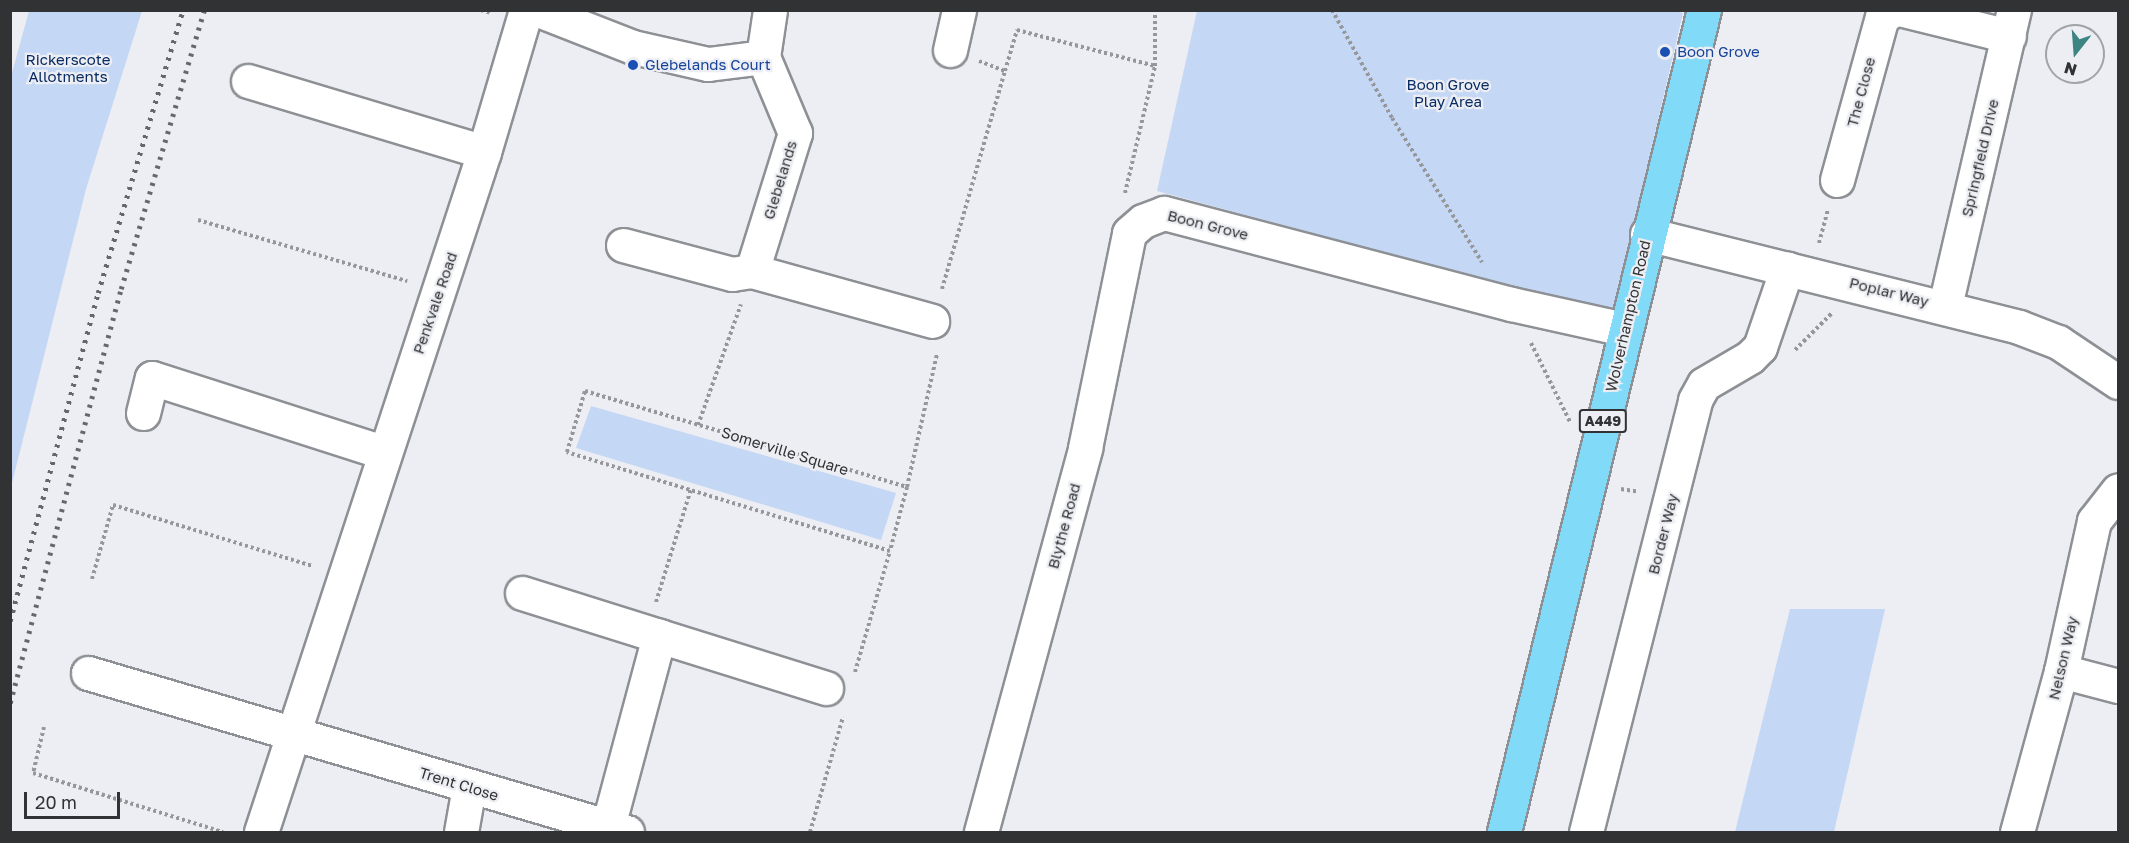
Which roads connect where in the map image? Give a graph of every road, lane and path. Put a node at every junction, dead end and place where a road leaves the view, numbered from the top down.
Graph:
1 (525, 10) edge
2 (538, 10) edge
3 (770, 10) edge
4 (959, 10) edge
5 (1155, 10) edge
6 (1332, 10) edge
7 (1704, 10) edge
8 (1893, 10) edge
9 (1903, 10) edge
10 (2012, 23) edge
11 (950, 50) joint
12 (763, 57) junction
13 (1155, 66) junction
14 (1005, 71) junction
15 (248, 81) dead end
16 (484, 152) junction
17 (1836, 180) joint
18 (198, 220) dead end
19 (1143, 221) junction
20 (1647, 234) junction
21 (623, 245) dead end
22 (1799, 270) junction
23 (752, 271) junction
24 (440, 290) junction
25 (1511, 304) junction
26 (1945, 306) junction
27 (932, 321) junction
28 (1624, 328) junction
29 (2118, 382) edge
30 (143, 413) dead end
31 (698, 425) junction
32 (383, 452) junction
33 (1592, 467) junction
34 (907, 488) junction
35 (691, 489) junction
36 (2118, 490) edge
37 (1673, 493) junction
38 (345, 575) junction
39 (92, 579) dead end
40 (522, 593) dead end
41 (653, 635) junction
42 (2061, 671) junction
43 (88, 673) dead end
44 (2118, 686) edge
45 (826, 688) dead end
46 (44, 727) dead end
47 (292, 733) junction
48 (469, 787) junction
49 (617, 830) edge
50 (223, 832) edge
51 (261, 832) edge
52 (461, 832) edge
53 (981, 832) edge
54 (1504, 832) edge
55 (1586, 832) edge
56 (2018, 832) edge

1 - 16 street, Penkvale Road
2 - 12 street
3 - 12 street
4 - 11 street
5 - 13 path
6 - 25 path
7 - 20 highway, Wolverhampton Road / A449
8 - 17 street, The Close
9 - 10 street
10 - 26 street, Springfield Drive
11 - 14 path
12 - 23 street, Glebelands
13 - 14 path
13 - 19 path
14 - 27 path
15 - 16 street
16 - 24 street, Penkvale Road
17 - 22 path
18 - 24 path
19 - 25 street, Boon Grove
19 - 53 street, Blythe Road
20 - 22 street, Poplar Way
20 - 28 highway, Wolverhampton Road / A449
21 - 23 street
22 - 26 street, Poplar Way
22 - 37 street, Border Way
23 - 27 street
23 - 31 path
24 - 32 street, Penkvale Road
25 - 28 street, Boon Grove
25 - 33 path
26 - 29 street, Poplar Way
27 - 34 path
28 - 33 highway, Wolverhampton Road / A449
30 - 32 street
31 - 34 path, Somerville Square
31 - 35 path, Somerville Square
32 - 38 street, Penkvale Road
33 - 37 path
33 - 54 highway, Wolverhampton Road / A449
34 - 35 path, Somerville Square
35 - 41 path
36 - 42 street, Nelson Way
37 - 55 street, Border Way
38 - 39 path
38 - 47 street, Penkvale Road
40 - 41 street
41 - 45 street
41 - 49 street
42 - 44 street
42 - 56 street, Nelson Way
43 - 47 street
46 - 50 path
47 - 48 street, Trent Close
47 - 51 street, Penkvale Road
48 - 49 street, Trent Close
48 - 52 street

